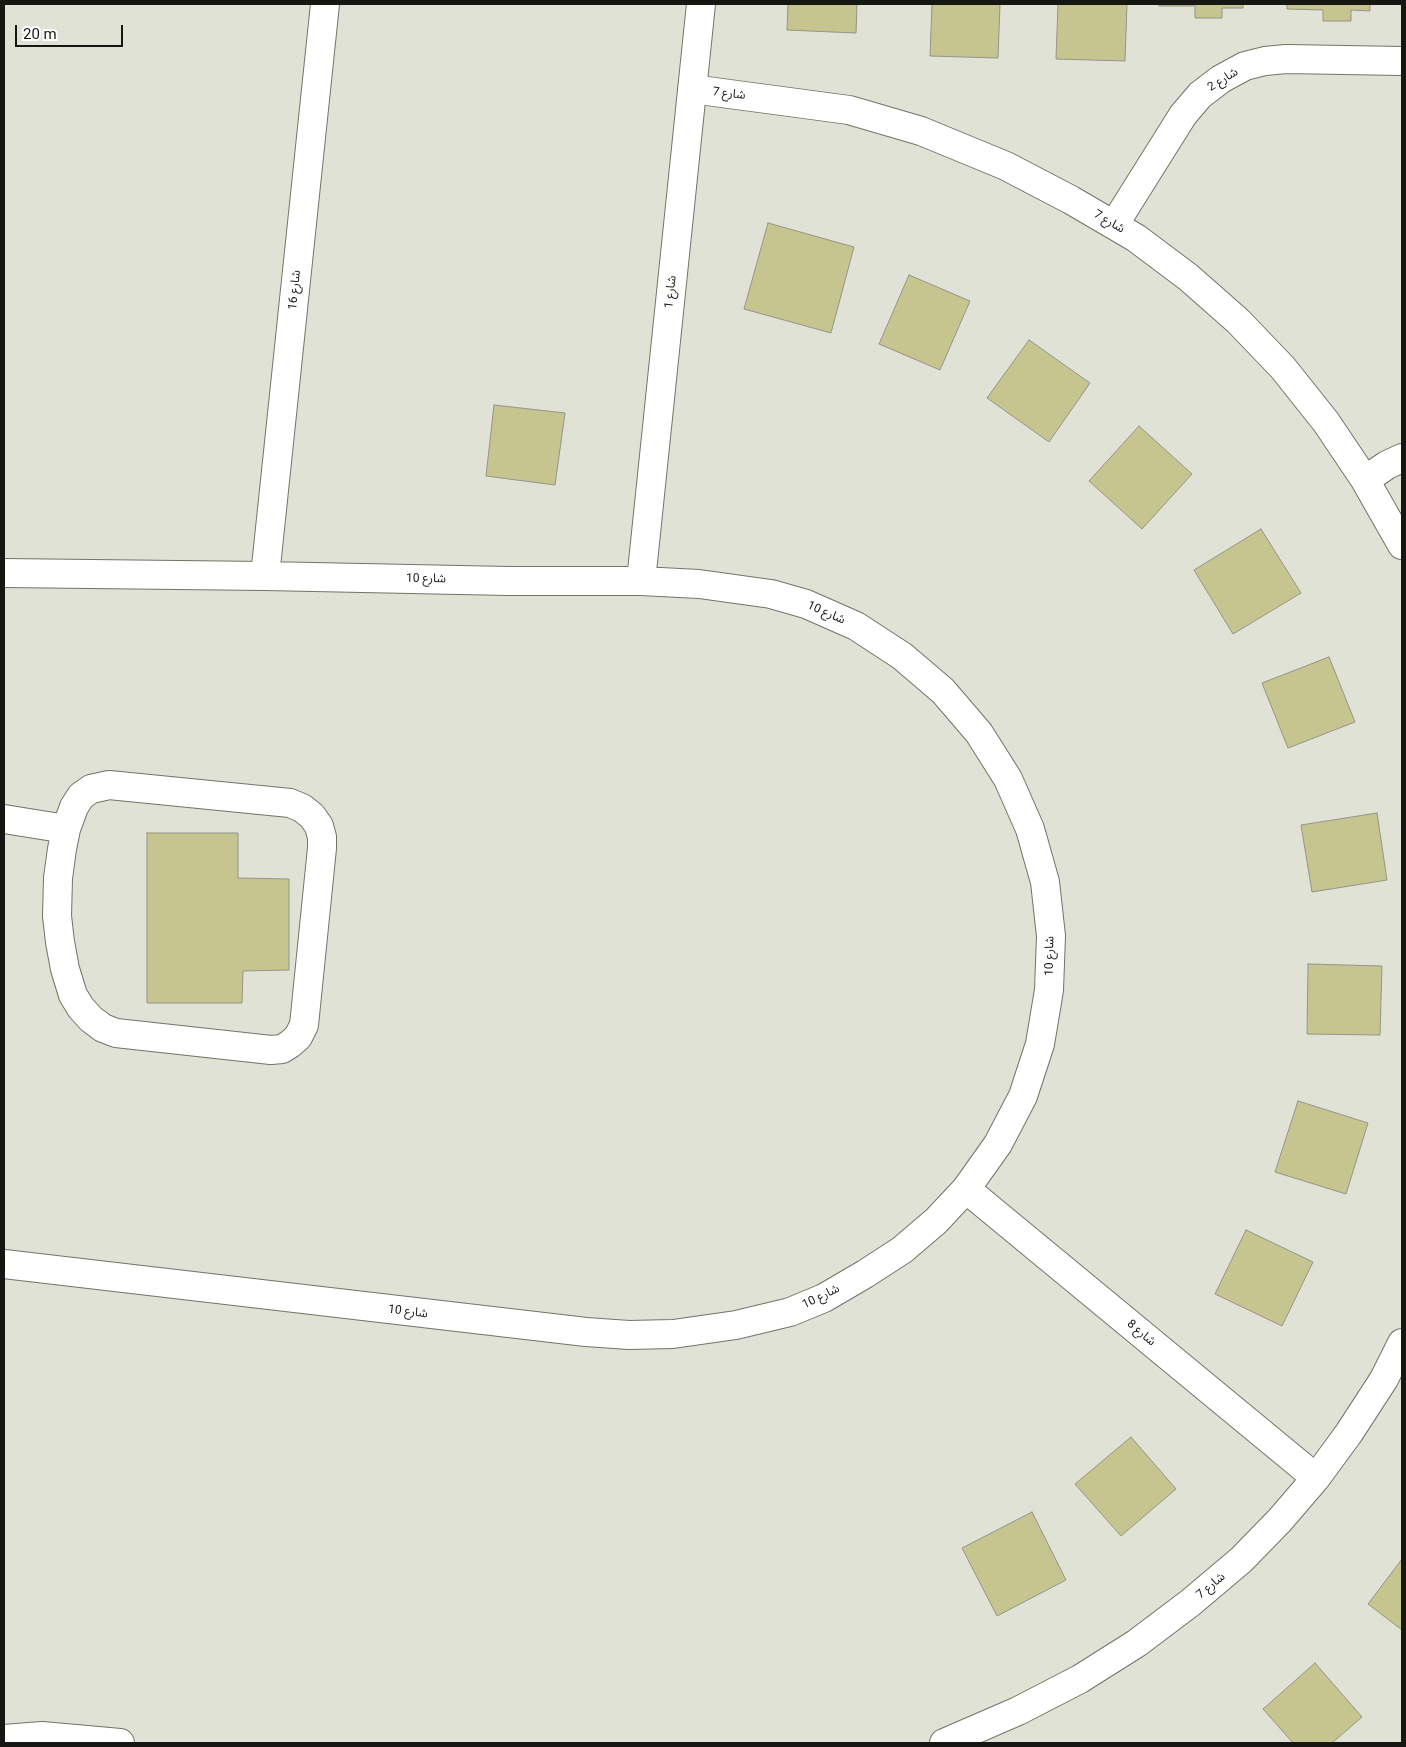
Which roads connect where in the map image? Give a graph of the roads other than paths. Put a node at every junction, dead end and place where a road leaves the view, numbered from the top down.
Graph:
1 (325, 4) edge
2 (701, 4) edge
3 (1402, 61) edge
4 (692, 89) junction
5 (1114, 225) junction
6 (1402, 458) edge
7 (1365, 480) junction
8 (1402, 545) edge
9 (4, 573) edge
10 (265, 576) junction
11 (641, 581) junction
12 (4, 819) edge
13 (66, 829) junction
14 (966, 1189) junction
15 (4, 1264) edge
16 (1402, 1343) edge
17 (1316, 1478) junction
18 (4, 1739) edge
19 (120, 1743) edge
20 (944, 1743) edge

1 - 10 street, شارع 16
2 - 4 street, شارع 1
3 - 5 street, شارع 2
4 - 5 street, شارع 7
4 - 11 street, شارع 1
5 - 7 street, شارع 7
6 - 7 street
7 - 8 street, شارع 7
9 - 10 street, شارع 10
10 - 11 street, شارع 10
11 - 14 street, شارع 10
12 - 13 street
13 - 13 street
14 - 15 street, شارع 10
14 - 17 street, شارع 8
16 - 17 street, شارع 7
17 - 20 street, شارع 7
18 - 19 street

